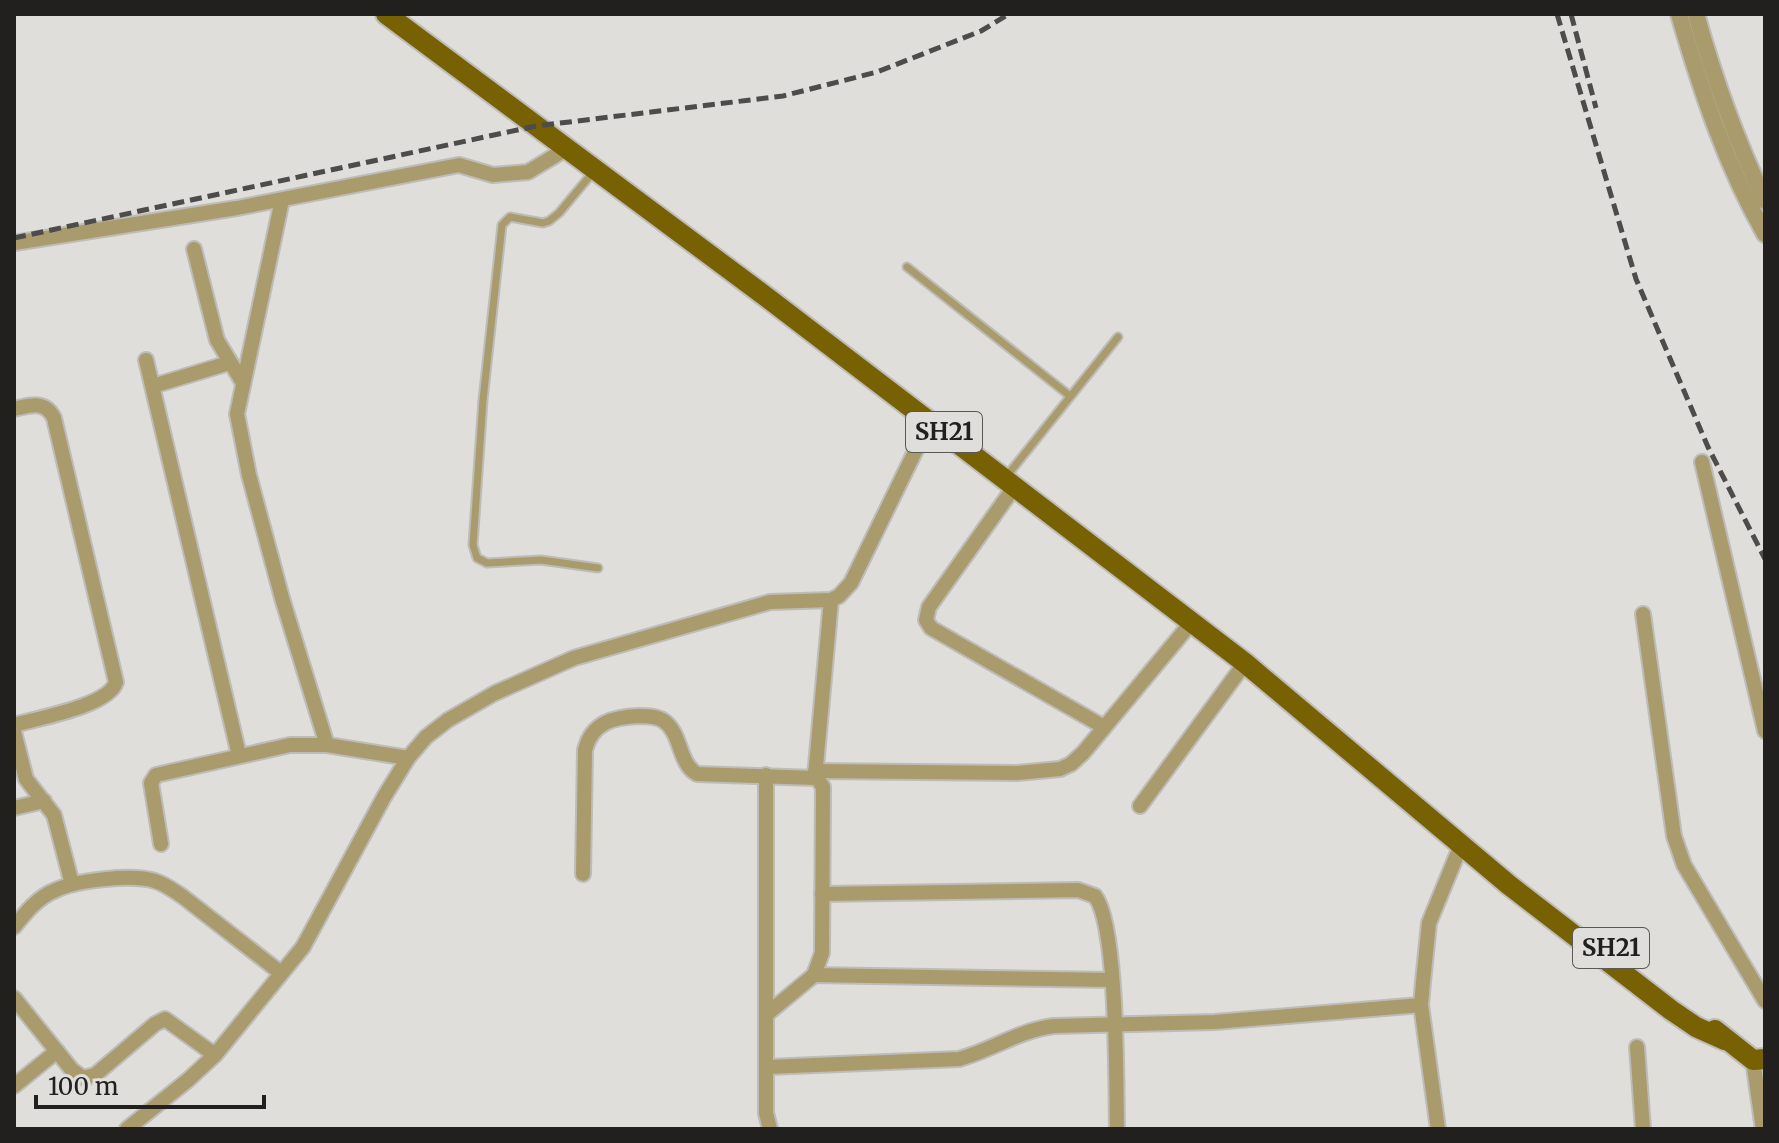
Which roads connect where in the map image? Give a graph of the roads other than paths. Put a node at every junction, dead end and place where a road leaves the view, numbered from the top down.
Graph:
1 (1679, 14) edge
2 (1696, 14) edge
3 (396, 16) edge
4 (566, 149) junction
5 (594, 171) junction
6 (282, 200) junction
7 (1765, 201) edge
8 (1765, 234) edge
9 (14, 243) edge
10 (194, 249) dead end
11 (907, 267) dead end
12 (1118, 337) dead end
13 (146, 360) dead end
14 (229, 363) junction
15 (243, 383) junction
16 (153, 386) junction
17 (1070, 396) junction
18 (14, 409) edge
19 (930, 421) junction
20 (1702, 462) dead end
21 (1010, 483) junction
22 (598, 568) dead end
23 (831, 600) junction
24 (1643, 614) dead end
25 (1191, 623) junction
26 (1245, 663) junction
27 (14, 725) edge
28 (1104, 727) junction
29 (1765, 731) edge
30 (14, 732) edge
31 (327, 745) junction
32 (239, 755) junction
33 (408, 758) junction
34 (815, 774) junction
35 (766, 775) junction
36 (44, 801) junction
37 (1140, 806) dead end
38 (14, 808) edge
39 (161, 844) dead end
40 (1461, 845) junction
41 (583, 874) dead end
42 (72, 884) junction
43 (822, 894) junction
44 (14, 927) edge
45 (281, 973) junction
46 (814, 975) junction
47 (1112, 980) junction
48 (14, 998) edge
49 (1765, 1001) edge
50 (1421, 1005) junction
51 (767, 1014) junction
52 (1115, 1025) junction
53 (1637, 1047) dead end
54 (57, 1051) junction
55 (215, 1055) junction
56 (1759, 1060) edge
57 (768, 1067) junction
58 (14, 1086) edge
59 (127, 1129) edge
60 (770, 1129) edge
61 (1117, 1129) edge
62 (1438, 1129) edge
63 (1643, 1129) edge
64 (1763, 1129) edge

1 - 8 street
2 - 7 street
3 - 4 main road, SH21
4 - 5 main road, SH21
4 - 6 street
5 - 19 main road, SH21
5 - 22 lane
6 - 9 street
6 - 15 street
10 - 14 street
11 - 17 lane
12 - 17 lane
13 - 16 street
14 - 15 street
14 - 16 street
15 - 31 street
16 - 32 street
17 - 21 lane
18 - 27 street
19 - 21 main road, SH21
19 - 23 street
20 - 29 street
21 - 25 main road, SH21
21 - 28 street
23 - 33 street
23 - 34 street
24 - 49 street
25 - 26 main road, SH21
25 - 28 street
26 - 37 street
26 - 40 main road, SH21
28 - 34 street
30 - 36 street
31 - 32 street
31 - 33 street
32 - 39 street
33 - 45 street
34 - 35 street
34 - 43 street
35 - 41 street
35 - 51 street
36 - 38 street
36 - 42 street
40 - 50 street
40 - 56 main road, SH21
42 - 44 street
42 - 45 street
43 - 46 street
43 - 47 street
45 - 55 street
46 - 47 street
46 - 51 street
47 - 52 street
48 - 54 street
50 - 52 street
50 - 62 street
51 - 57 street
52 - 57 street
52 - 61 street
53 - 63 street
54 - 55 street
54 - 58 street
55 - 59 street
56 - 64 street
57 - 60 street

